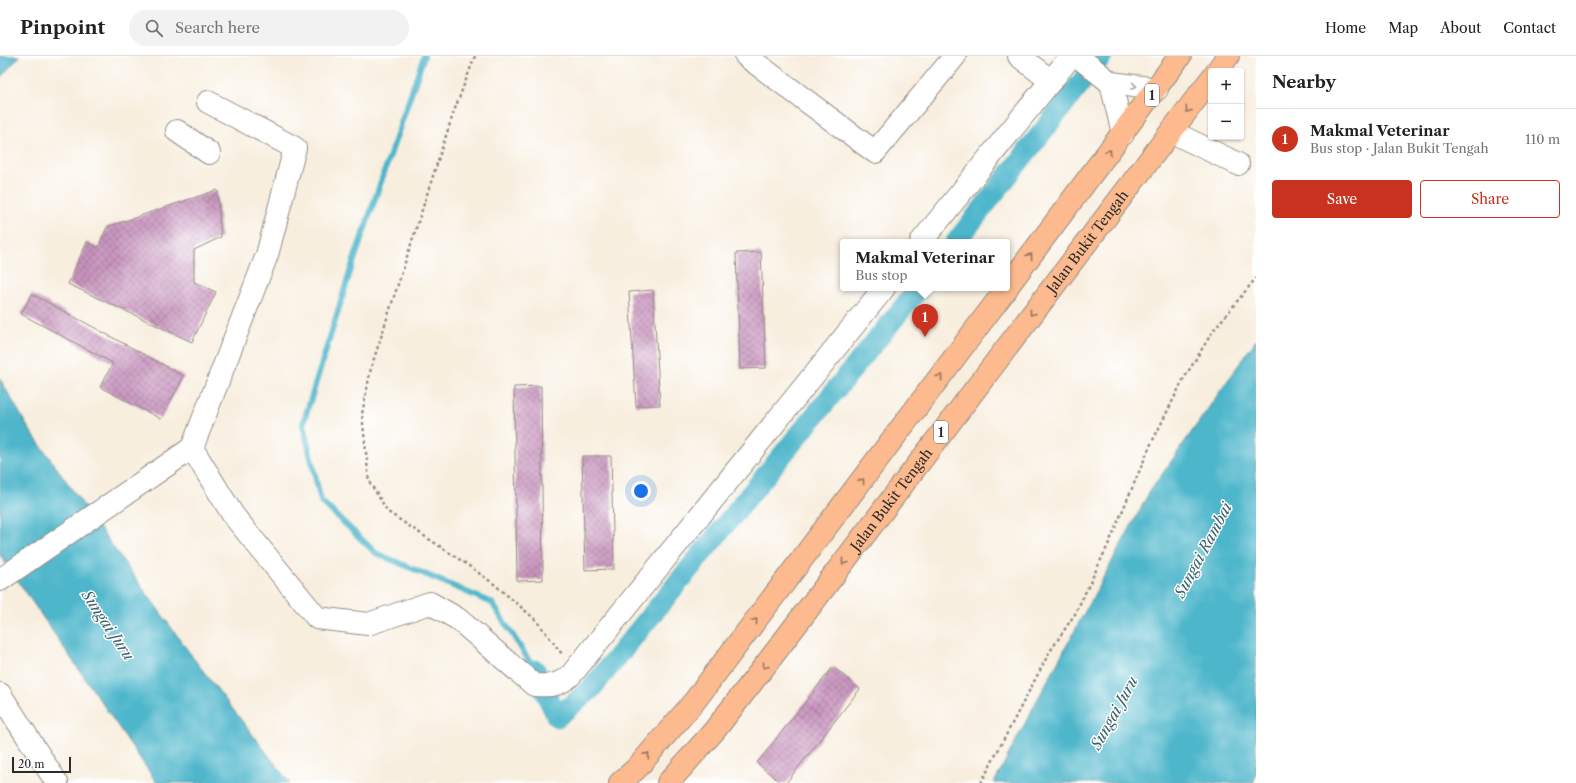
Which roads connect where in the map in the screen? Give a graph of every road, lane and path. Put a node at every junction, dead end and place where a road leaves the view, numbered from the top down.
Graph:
1 (475, 56) edge
2 (746, 56) edge
3 (955, 56) edge
4 (1019, 56) edge
5 (1180, 56) edge
6 (1228, 56) edge
7 (1089, 67) edge
8 (1219, 68) edge
9 (1051, 81) junction
10 (1208, 83) edge
11 (1157, 89) junction
12 (208, 102) dead end
13 (177, 131) dead end
14 (1172, 132) junction
15 (1123, 134) junction
16 (209, 153) dead end
17 (1238, 164) dead end
18 (923, 239) edge
19 (1256, 278) edge
20 (1010, 284) edge
21 (882, 291) edge
22 (1005, 291) edge
23 (192, 448) junction
24 (0, 580) edge
25 (574, 670) junction
26 (0, 694) edge
27 (57, 783) edge
28 (620, 783) edge
29 (668, 783) edge
30 (981, 783) edge

1 - 25 path
2 - 3 street
4 - 9 street
5 - 11 highway, 1
6 - 8 highway
7 - 9 street
7 -> 11 street
7 - 15 street
9 - 18 street
10 -> 14 highway, Jalan Bukit Tengah / 1
11 - 15 highway, 1
12 - 23 street
13 - 16 street
14 - 17 street
14 -> 29 highway, Jalan Bukit Tengah / 1
20 -> 15 highway, 1
19 - 30 path
21 - 25 street
28 -> 22 highway, 1
23 - 24 street
23 - 25 street
26 - 27 street

